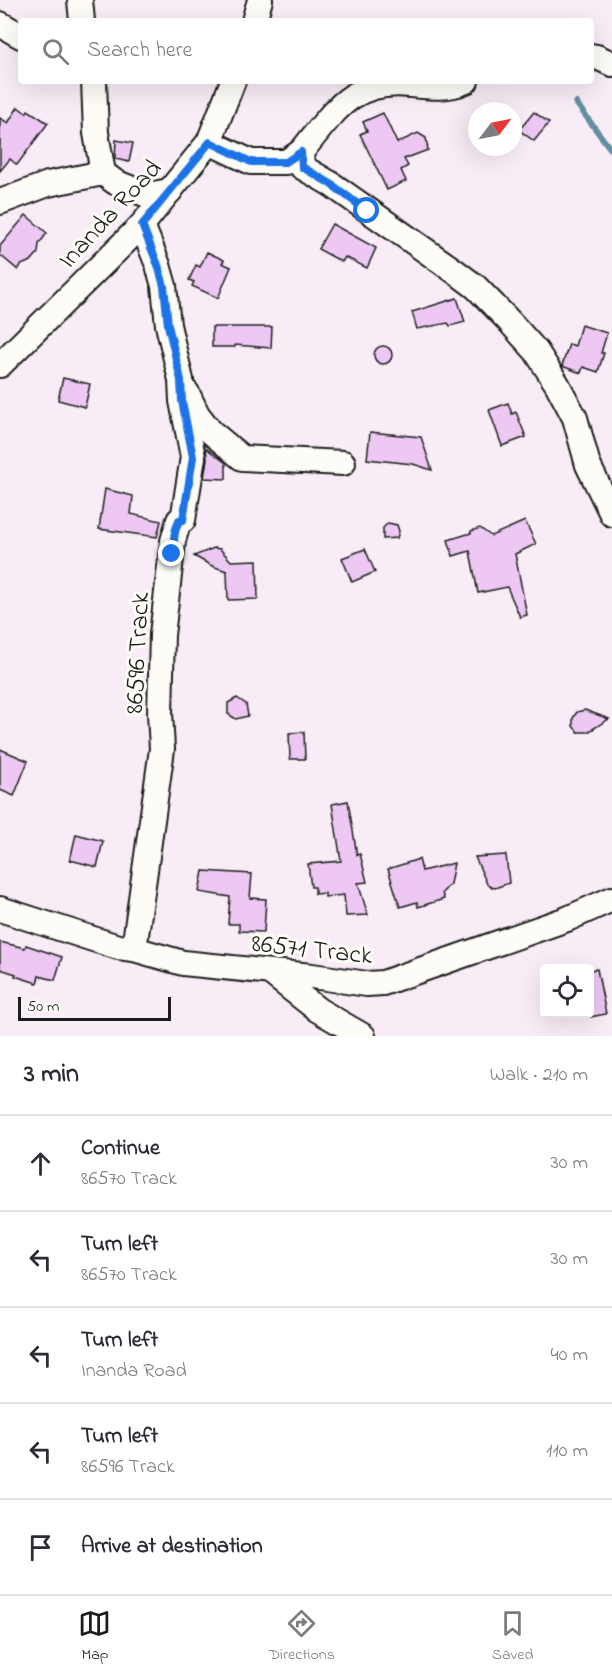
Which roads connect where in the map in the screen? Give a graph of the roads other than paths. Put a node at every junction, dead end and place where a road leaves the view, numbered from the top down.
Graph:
1 (80, 0) edge
2 (260, 0) edge
3 (82, 18) edge
4 (255, 18) edge
5 (0, 24) edge
6 (18, 34) edge
7 (594, 56) edge
8 (612, 64) edge
9 (94, 84) edge
10 (232, 84) edge
11 (395, 84) edge
12 (395, 84) edge
13 (456, 84) edge
14 (210, 142) junction
15 (301, 152) junction
16 (103, 173) junction
17 (170, 191) junction
18 (0, 202) edge
19 (142, 225) junction
20 (0, 365) edge
21 (181, 380) junction
22 (343, 463) dead end
23 (612, 514) edge
24 (612, 899) edge
25 (0, 909) edge
26 (134, 950) junction
27 (270, 972) junction
28 (363, 1036) edge

1 - 3 street
2 - 4 street
5 - 6 street
7 - 8 street
9 - 16 street
10 - 14 street, Inanda Road
11 - 15 street
12 - 13 street
14 - 15 street
14 - 17 street, Inanda Road
15 - 23 street
16 - 17 street
16 - 18 street
17 - 19 street, Inanda Road
19 - 20 street, Inanda Road
19 - 21 street, 86596 Track
21 - 22 street
21 - 26 street, 86596 Track
24 - 27 street, 86571 Track
25 - 26 street, 86571 Track
26 - 27 street, 86571 Track
27 - 28 street

